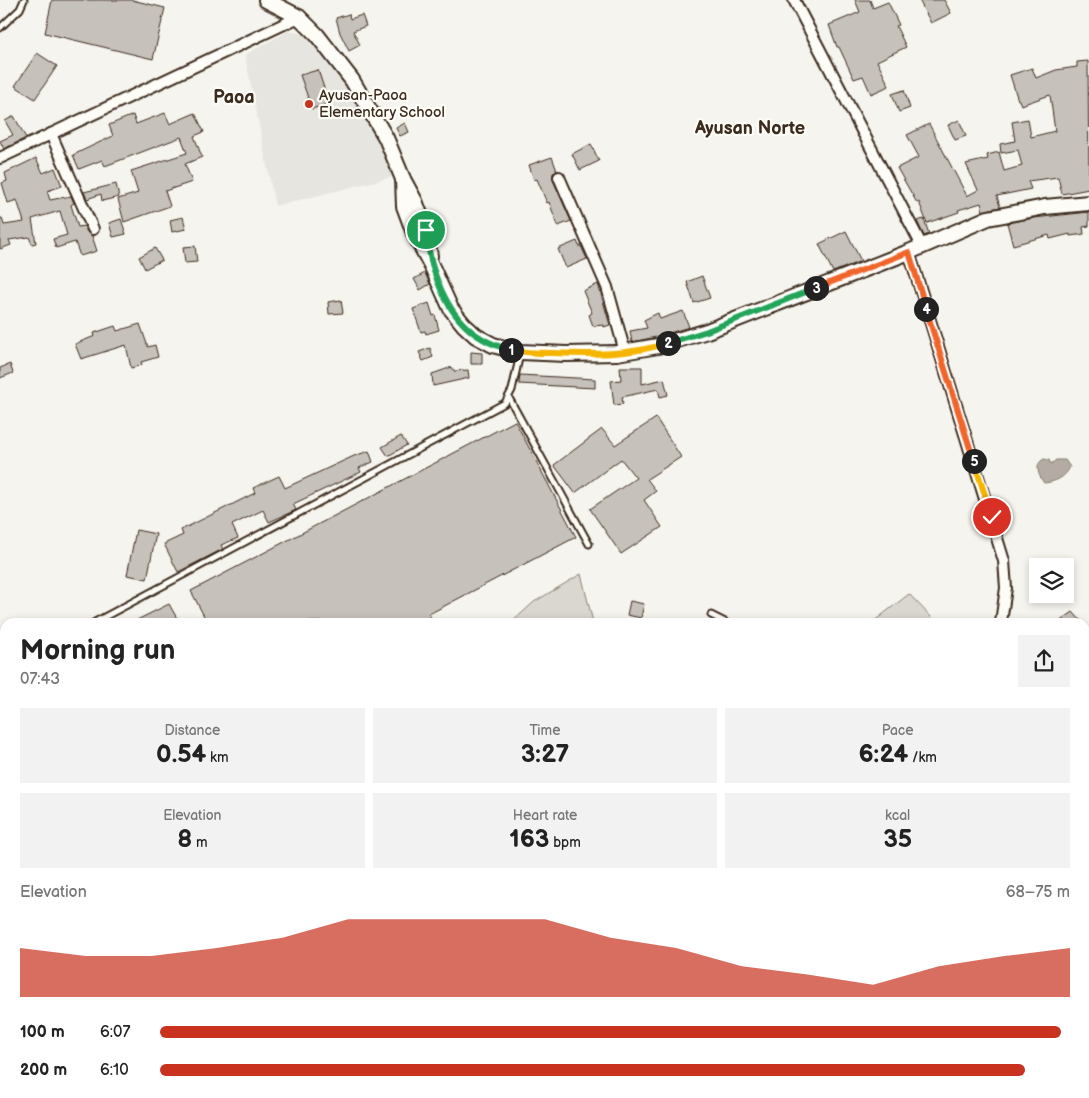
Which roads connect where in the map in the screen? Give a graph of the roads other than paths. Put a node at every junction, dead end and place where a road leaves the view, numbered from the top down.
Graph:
1 (24, 0) edge
2 (266, 0) edge
3 (794, 0) edge
4 (299, 17) junction
5 (0, 28) edge
6 (51, 134) junction
7 (0, 158) edge
8 (559, 177) dead end
9 (1089, 203) edge
10 (93, 229) dead end
11 (922, 246) junction
12 (909, 252) junction
13 (520, 352) junction
14 (624, 352) junction
15 (509, 398) junction
16 (589, 544) dead end
17 (711, 615) dead end
18 (102, 618) edge
19 (717, 618) edge
20 (1002, 618) edge

1 - 5 lane
2 - 4 street
3 - 11 street
4 - 6 street
4 - 13 street
6 - 7 street
6 - 10 street
8 - 14 street
9 - 11 street
11 - 12 street
12 - 14 street
12 - 20 street
13 - 14 street
13 - 15 lane
15 - 16 lane
15 - 18 lane
17 - 19 lane

